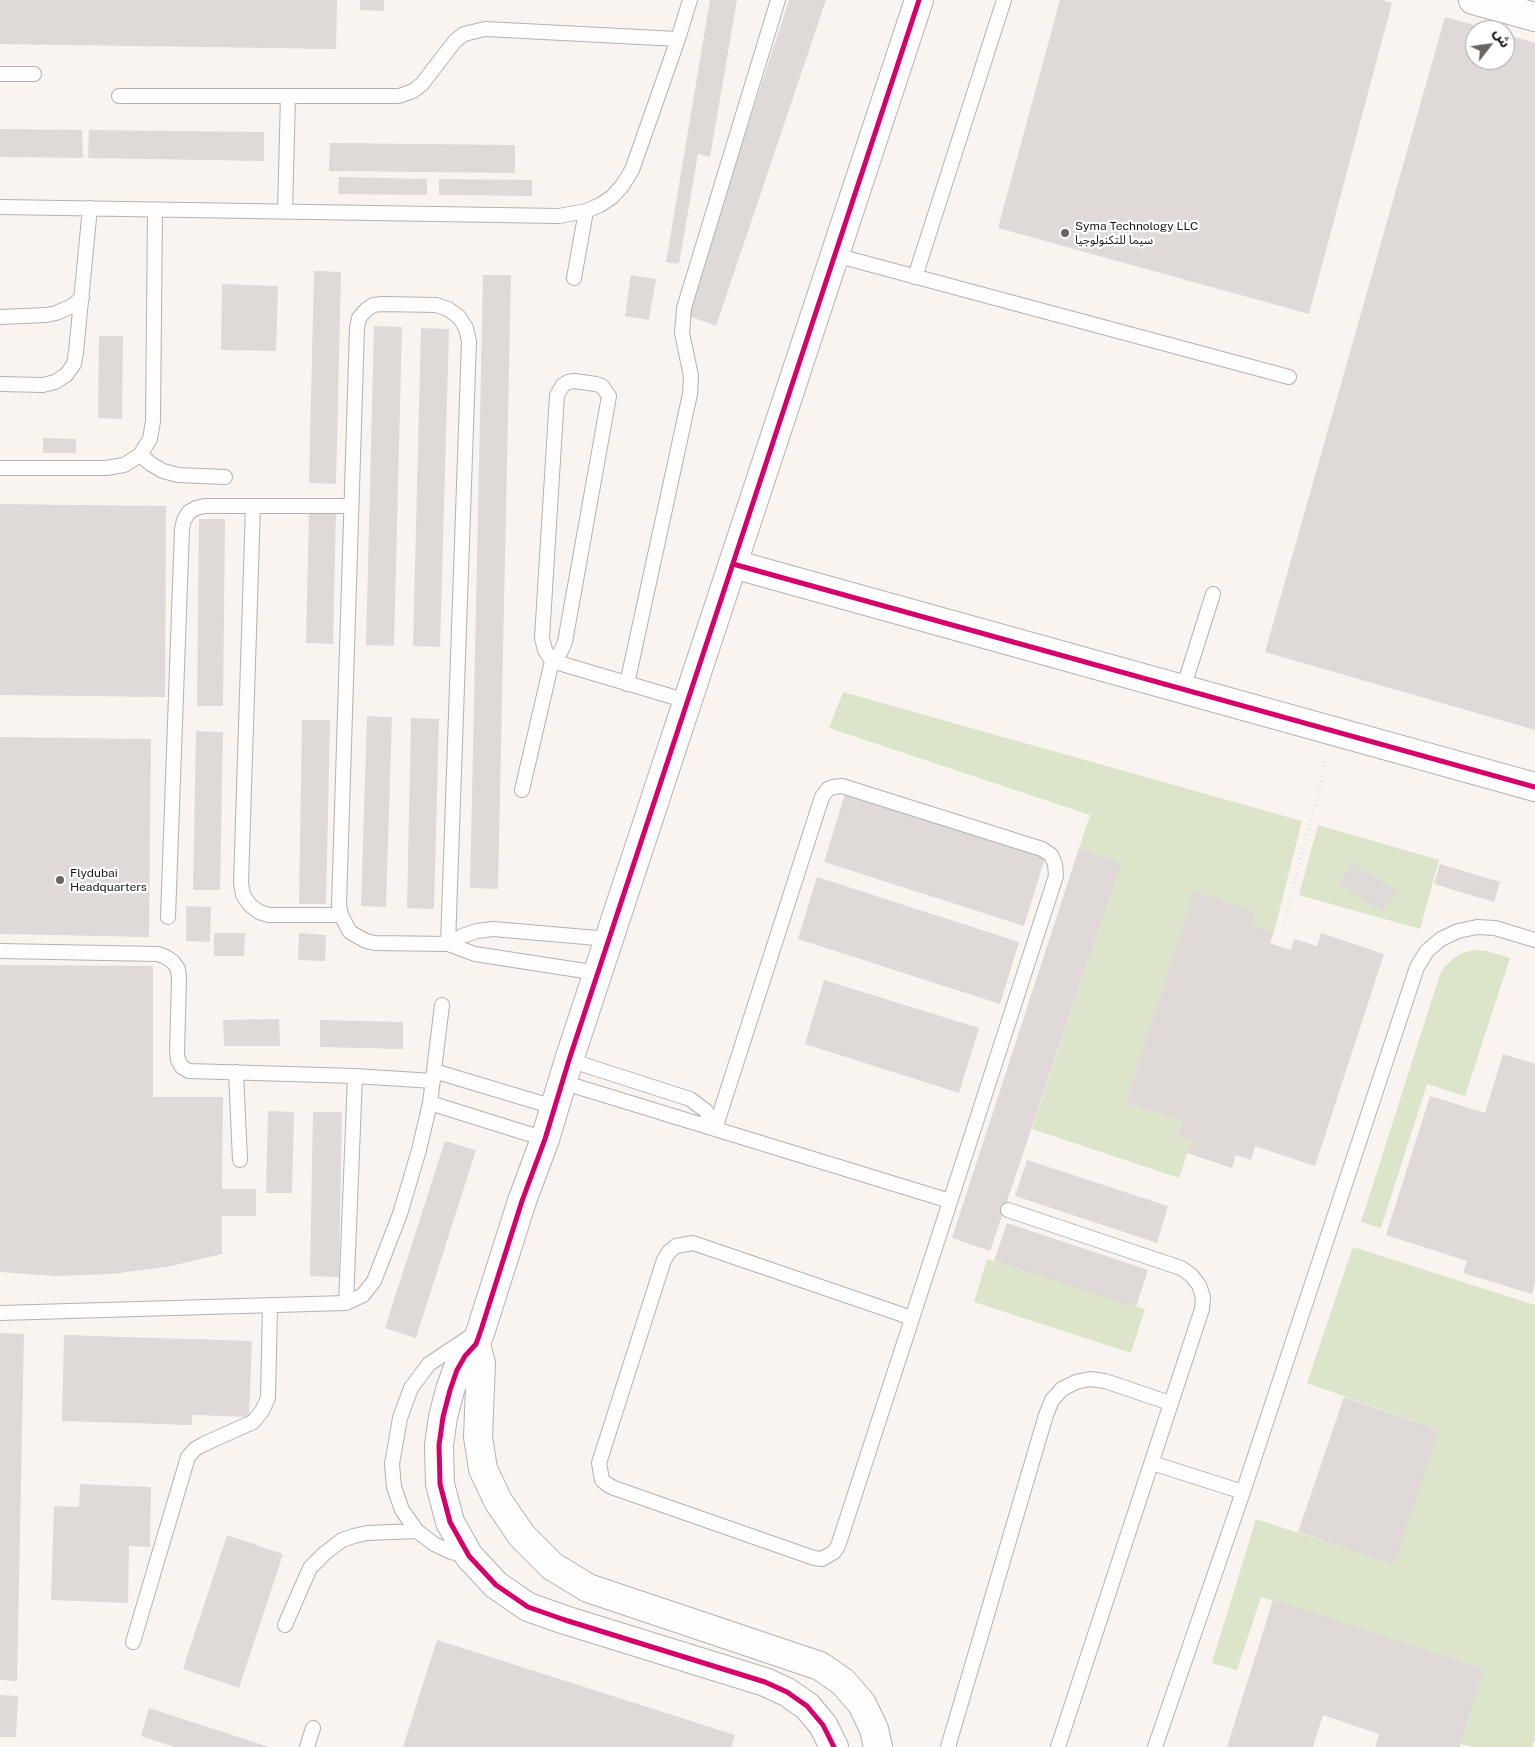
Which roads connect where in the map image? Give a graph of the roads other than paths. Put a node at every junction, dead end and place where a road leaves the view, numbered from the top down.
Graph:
1 (690, 0) edge
2 (778, 0) edge
3 (919, 0) edge
4 (1004, 0) edge
5 (1473, 0) edge
6 (1535, 17) edge
7 (678, 39) junction
8 (0, 74) edge
9 (34, 74) dead end
10 (119, 96) dead end
11 (288, 96) junction
12 (0, 207) edge
13 (90, 208) junction
14 (155, 210) junction
15 (285, 210) junction
16 (586, 211) junction
17 (835, 255) junction
18 (915, 277) junction
19 (574, 278) dead end
20 (82, 298) junction
21 (0, 317) edge
22 (1289, 377) dead end
23 (0, 384) edge
24 (140, 455) junction
25 (0, 468) edge
26 (226, 477) dead end
27 (253, 506) junction
28 (352, 506) junction
29 (733, 564) junction
30 (1212, 594) dead end
31 (552, 661) junction
32 (627, 684) junction
33 (1183, 689) junction
34 (688, 701) junction
35 (1535, 787) edge
36 (522, 790) dead end
37 (341, 915) junction
38 (168, 917) dead end
39 (609, 939) junction
40 (1535, 940) edge
41 (448, 944) junction
42 (0, 950) edge
43 (598, 973) junction
44 (442, 1005) dead end
45 (236, 1072) junction
46 (355, 1076) junction
47 (433, 1076) junction
48 (562, 1083) junction
49 (430, 1103) junction
50 (715, 1128) junction
51 (545, 1139) junction
52 (240, 1160) dead end
53 (950, 1201) junction
54 (1008, 1210) dead end
55 (346, 1303) junction
56 (270, 1305) junction
57 (0, 1314) edge
58 (912, 1318) junction
59 (478, 1337) junction
60 (1170, 1404) junction
61 (1152, 1464) junction
62 (1243, 1492) junction
63 (417, 1530) junction
64 (470, 1556) junction
65 (285, 1625) dead end
66 (133, 1642) dead end
67 (314, 1728) dead end
68 (307, 1747) edge
69 (834, 1747) edge
70 (878, 1747) edge
71 (948, 1747) edge
72 (1058, 1747) edge
73 (1155, 1747) edge

1 - 7 lane
2 - 32 lane
3 - 17 street
4 - 18 lane
5 - 6 street
7 - 11 lane
7 - 16 lane
8 - 9 lane
10 - 11 lane
11 - 15 lane
12 - 13 lane
13 - 14 lane
13 - 20 lane
14 - 15 lane
14 - 24 lane
15 - 16 lane
16 - 19 lane
17 - 18 lane
17 - 29 street
18 - 22 lane
20 - 21 lane
20 - 23 lane
24 - 25 lane
24 - 26 lane
27 - 28 lane
27 - 37 lane
27 - 38 lane
28 - 37 lane
28 - 41 lane
29 - 33 street
29 - 34 street
30 - 33 lane
31 - 31 lane
31 - 32 lane
31 - 36 lane
32 - 34 lane
33 - 35 street
34 - 39 street
37 - 41 lane
39 - 41 lane
39 - 43 street
40 - 62 lane
41 - 43 lane
42 - 45 lane
43 - 48 street
44 - 47 lane
45 - 46 lane
45 - 52 lane
46 - 47 lane
46 - 55 lane
47 - 48 lane
47 - 49 lane
48 - 50 lane
48 - 50 lane
48 - 51 street
49 - 51 lane
49 - 55 lane
50 - 53 lane
50 - 53 lane
51 - 59 street
53 - 58 lane
54 - 60 lane
55 - 56 lane
56 - 57 lane
56 - 66 lane
58 - 58 lane
59 - 63 lane
59 - 64 street
59 - 70 street
60 - 61 lane
60 - 71 lane
61 - 62 lane
61 - 72 lane
62 - 73 lane
63 - 64 lane
63 - 65 lane
64 - 69 street
67 - 68 lane

